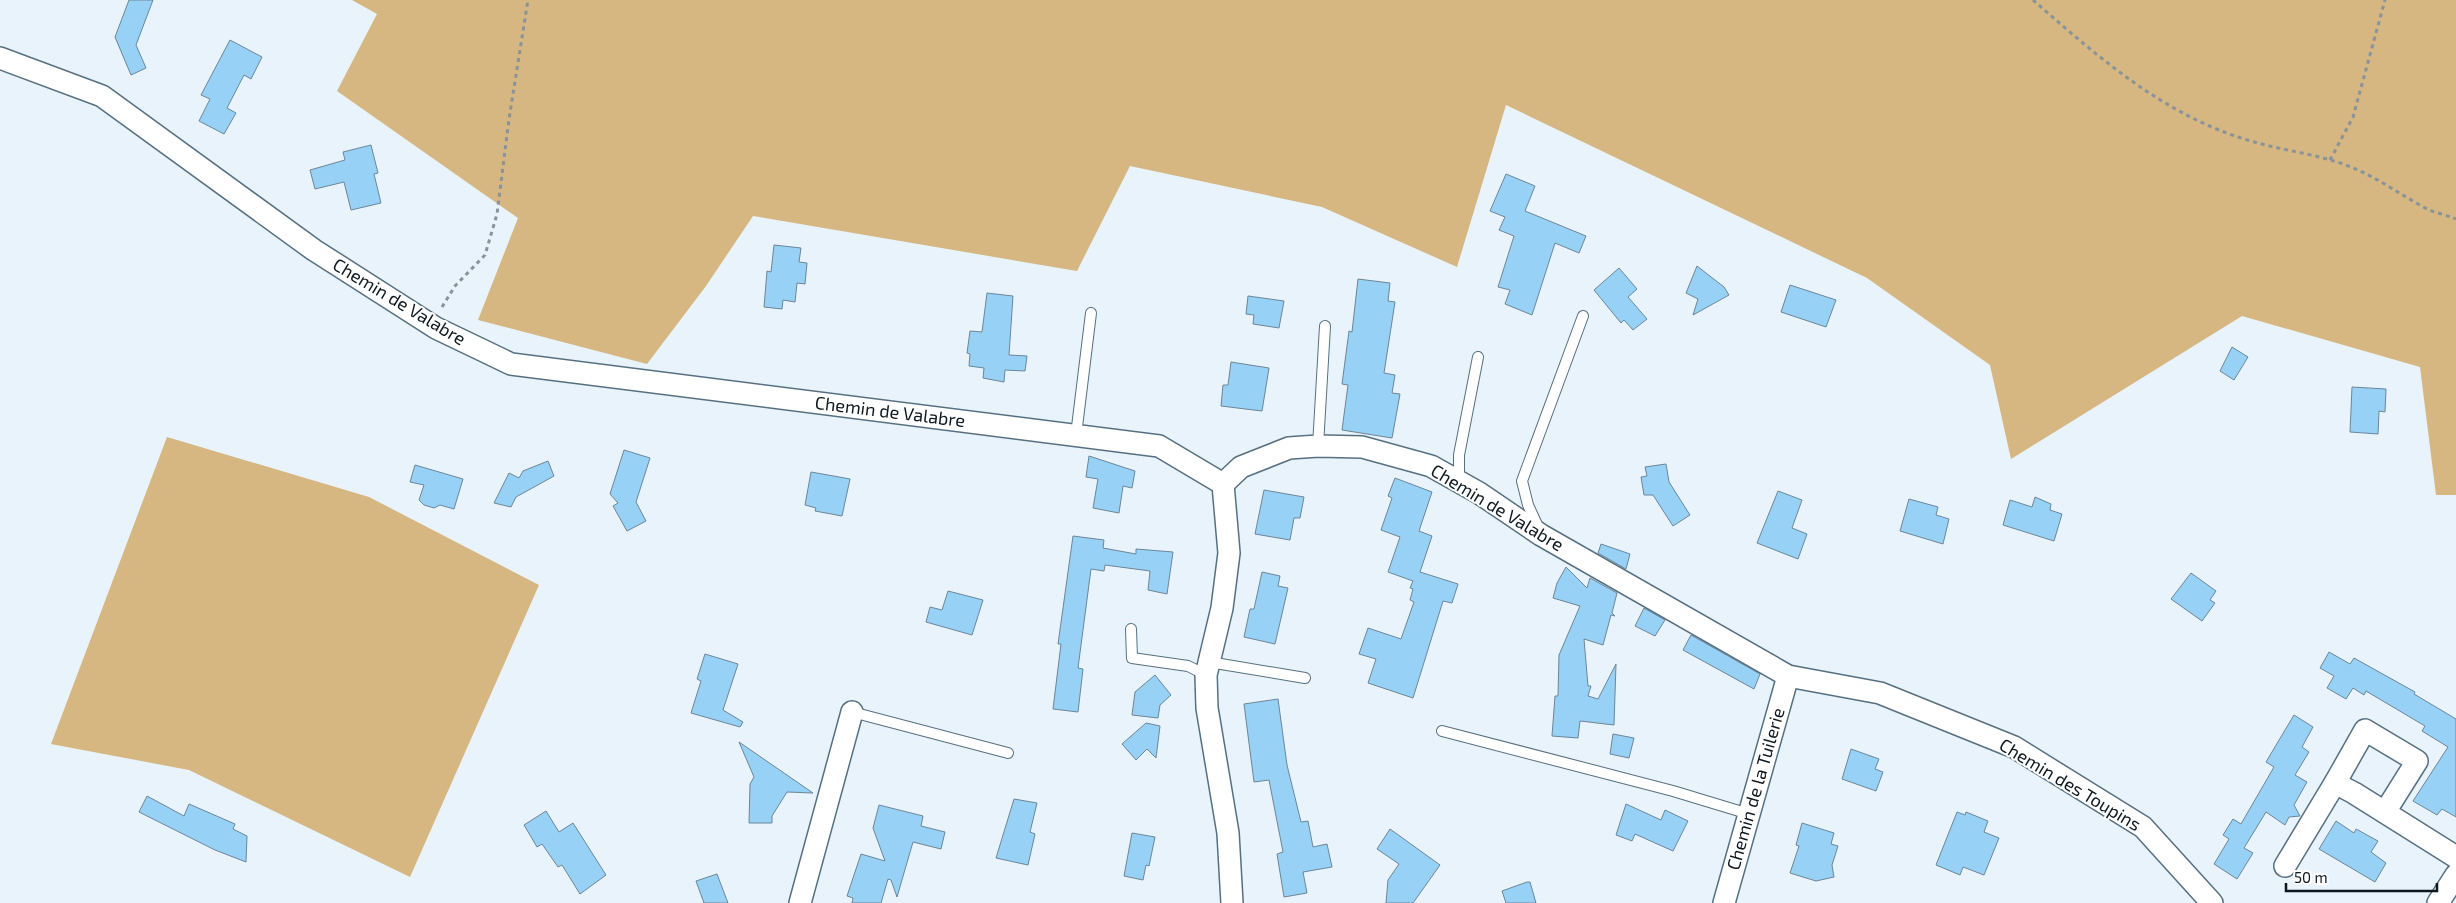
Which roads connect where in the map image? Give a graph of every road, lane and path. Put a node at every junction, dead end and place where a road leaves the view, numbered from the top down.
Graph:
1 (528, 0) edge
2 (2033, 0) edge
3 (2385, 0) edge
4 (0, 58) edge
5 (2330, 160) junction
6 (2456, 219) edge
7 (1091, 313) dead end
8 (1583, 316) dead end
9 (431, 324) junction
10 (1325, 326) dead end
11 (1478, 357) dead end
12 (1076, 435) junction
13 (1318, 446) junction
14 (1459, 481) junction
15 (1223, 484) junction
16 (1541, 535) junction
17 (1131, 629) dead end
18 (1207, 669) junction
19 (1788, 676) junction
20 (1305, 678) dead end
21 (852, 712) joint
22 (1442, 731) dead end
23 (1008, 752) dead end
24 (2335, 783) junction
25 (2385, 812) junction
26 (1749, 814) junction
27 (2456, 857) edge
28 (2285, 866) dead end
29 (2456, 875) edge
30 (800, 903) edge
31 (1232, 903) edge
32 (1724, 903) edge
33 (2212, 903) edge
34 (2438, 903) edge

1 - 9 path
2 - 5 path
3 - 5 path
4 - 9 street, Chemin de Valabre
5 - 6 path
7 - 12 lane
8 - 16 lane
9 - 12 street, Chemin de Valabre
10 - 13 lane
11 - 14 lane
12 - 15 street, Chemin de Valabre
13 - 14 street, Chemin de Valabre
13 - 15 street, Chemin de Valabre
14 - 16 street, Chemin de Valabre
15 - 18 street
16 - 19 street, Chemin de Valabre
17 - 18 lane
18 - 20 lane
18 - 31 street
19 - 26 street, Chemin de la Tuilerie
19 - 33 street, Chemin des Toupins
21 - 23 lane
21 - 30 street
22 - 26 lane
24 - 25 street
24 - 25 street
24 - 28 street
25 - 27 street
26 - 32 street, Chemin de la Tuilerie
29 - 34 street

